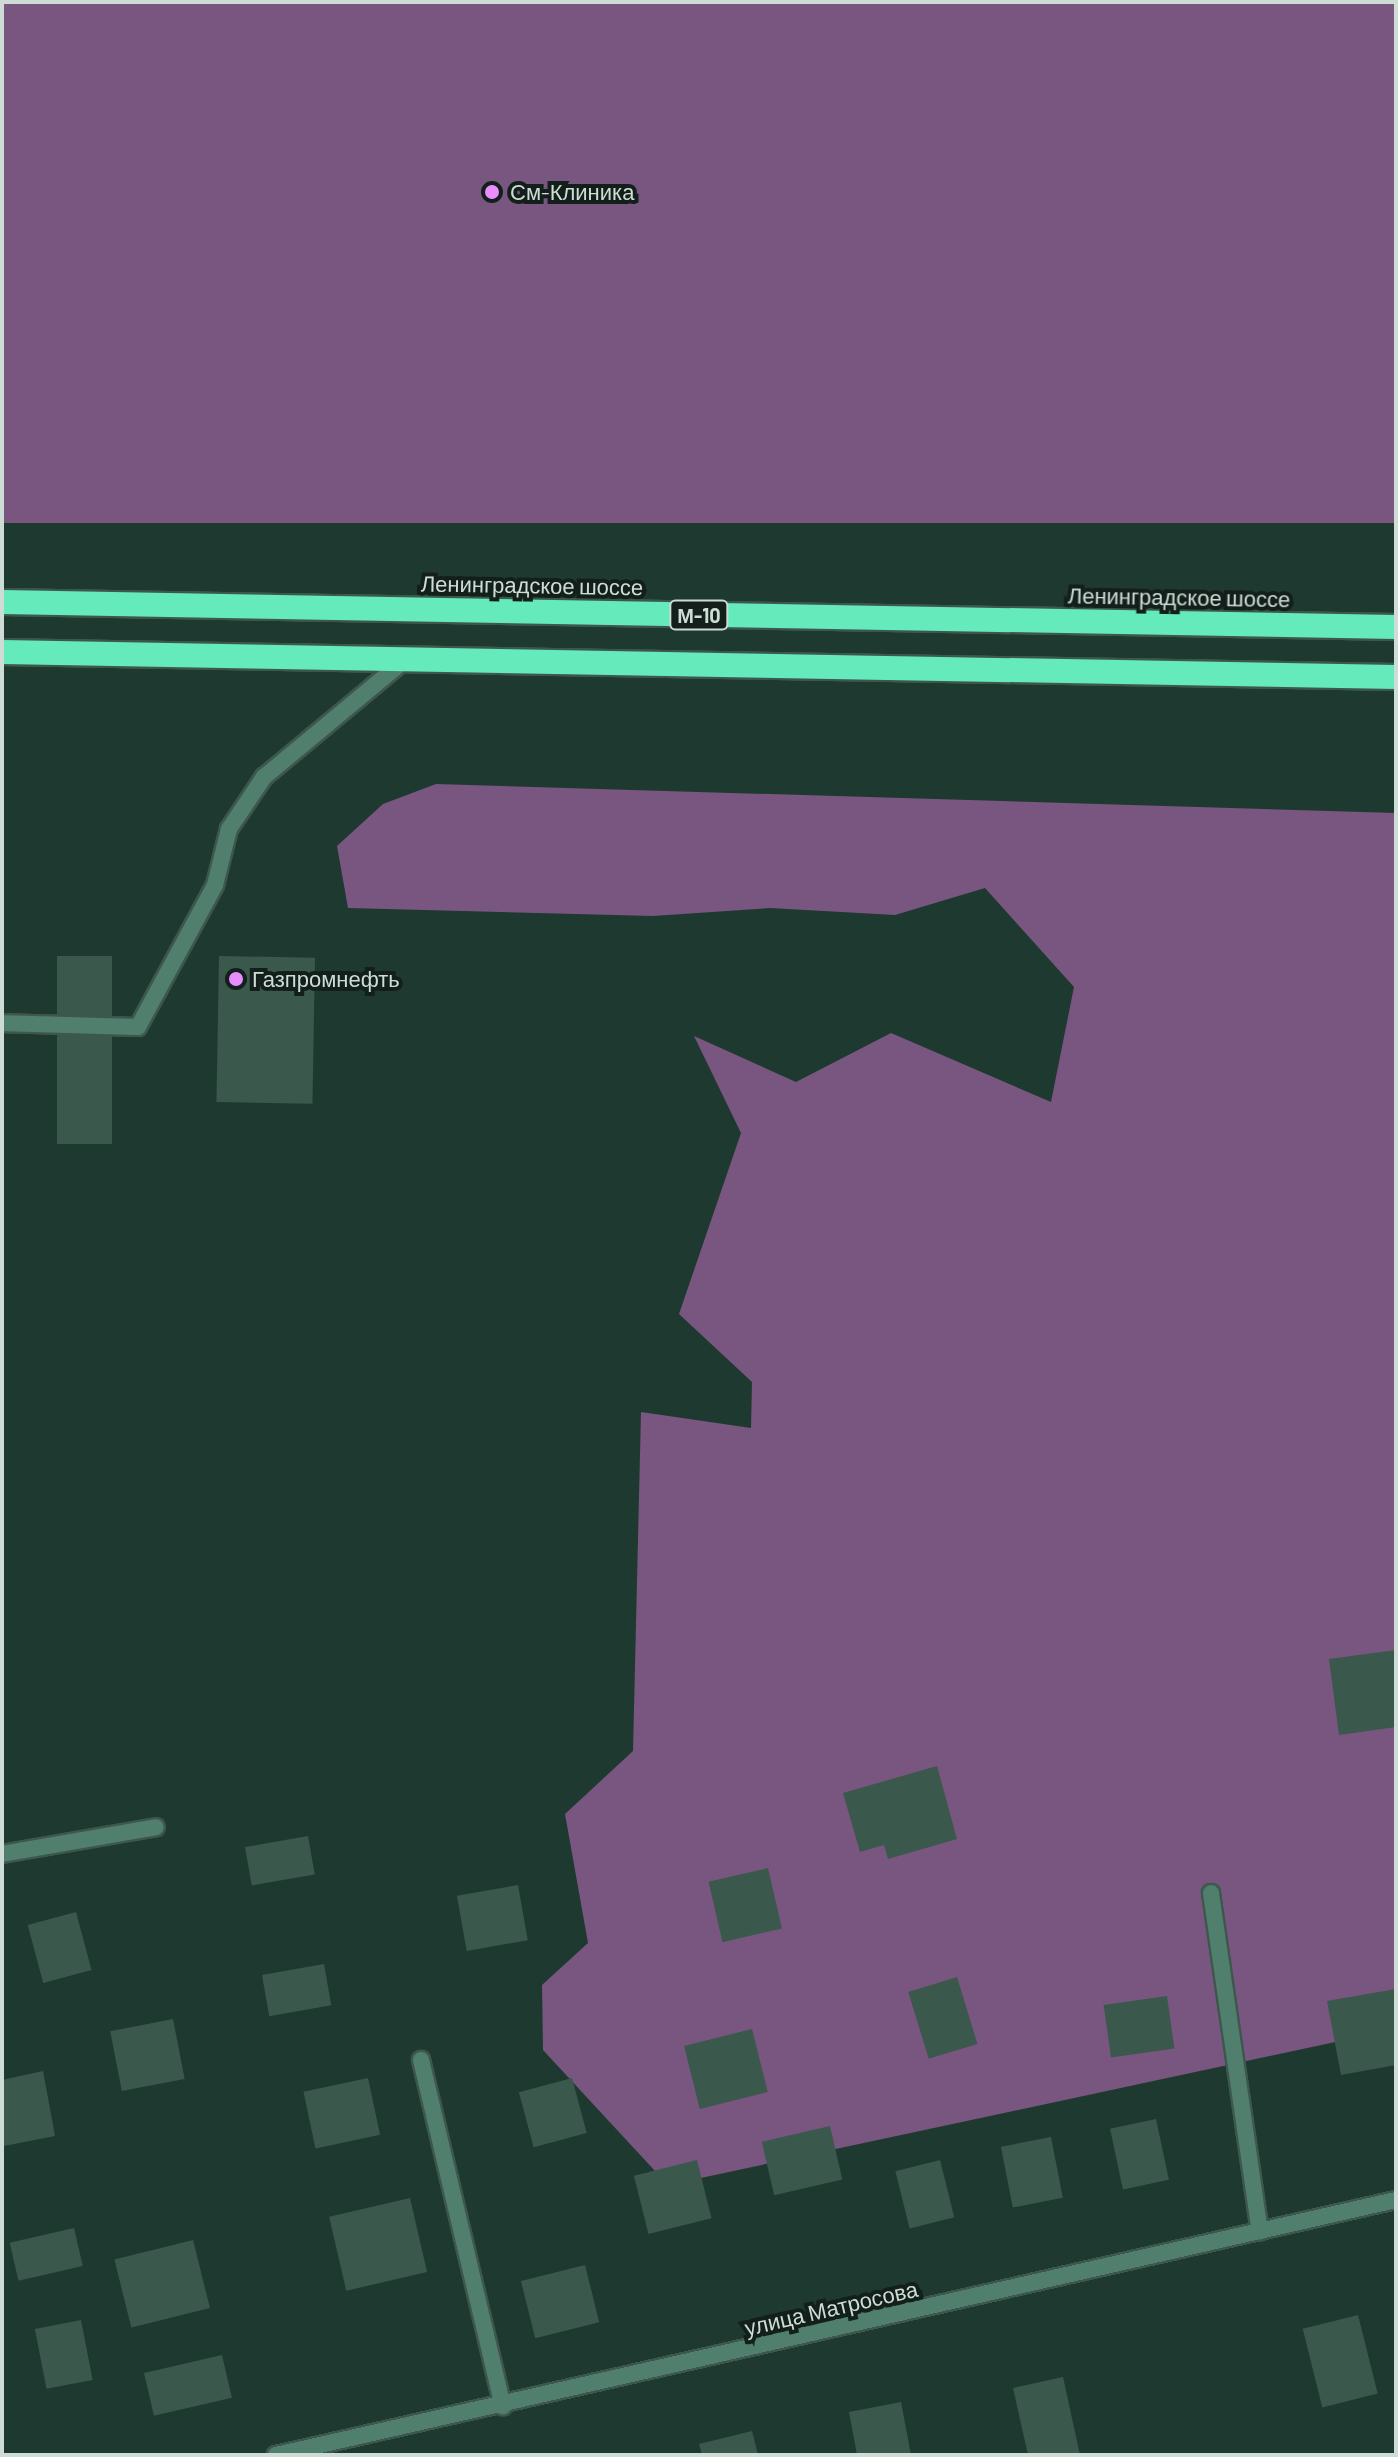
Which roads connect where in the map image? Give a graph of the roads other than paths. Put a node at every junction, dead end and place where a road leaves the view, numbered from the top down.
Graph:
1 (2, 602) edge
2 (1396, 627) edge
3 (2, 652) edge
4 (406, 659) junction
5 (1396, 677) edge
6 (2, 1023) edge
7 (156, 1827) dead end
8 (2, 1854) edge
9 (1211, 1893) dead end
10 (421, 2060) dead end
11 (1396, 2200) edge
12 (1260, 2231) junction
13 (503, 2406) junction
14 (276, 2455) edge

1 - 2 highway, Ленинградское шоссе / М-10
3 - 4 highway, М-10
4 - 5 highway, М-10
4 - 6 street
7 - 8 street
9 - 12 street
10 - 13 street
11 - 12 street, улица Матросова
12 - 13 street, улица Матросова
13 - 14 street, улица Матросова

